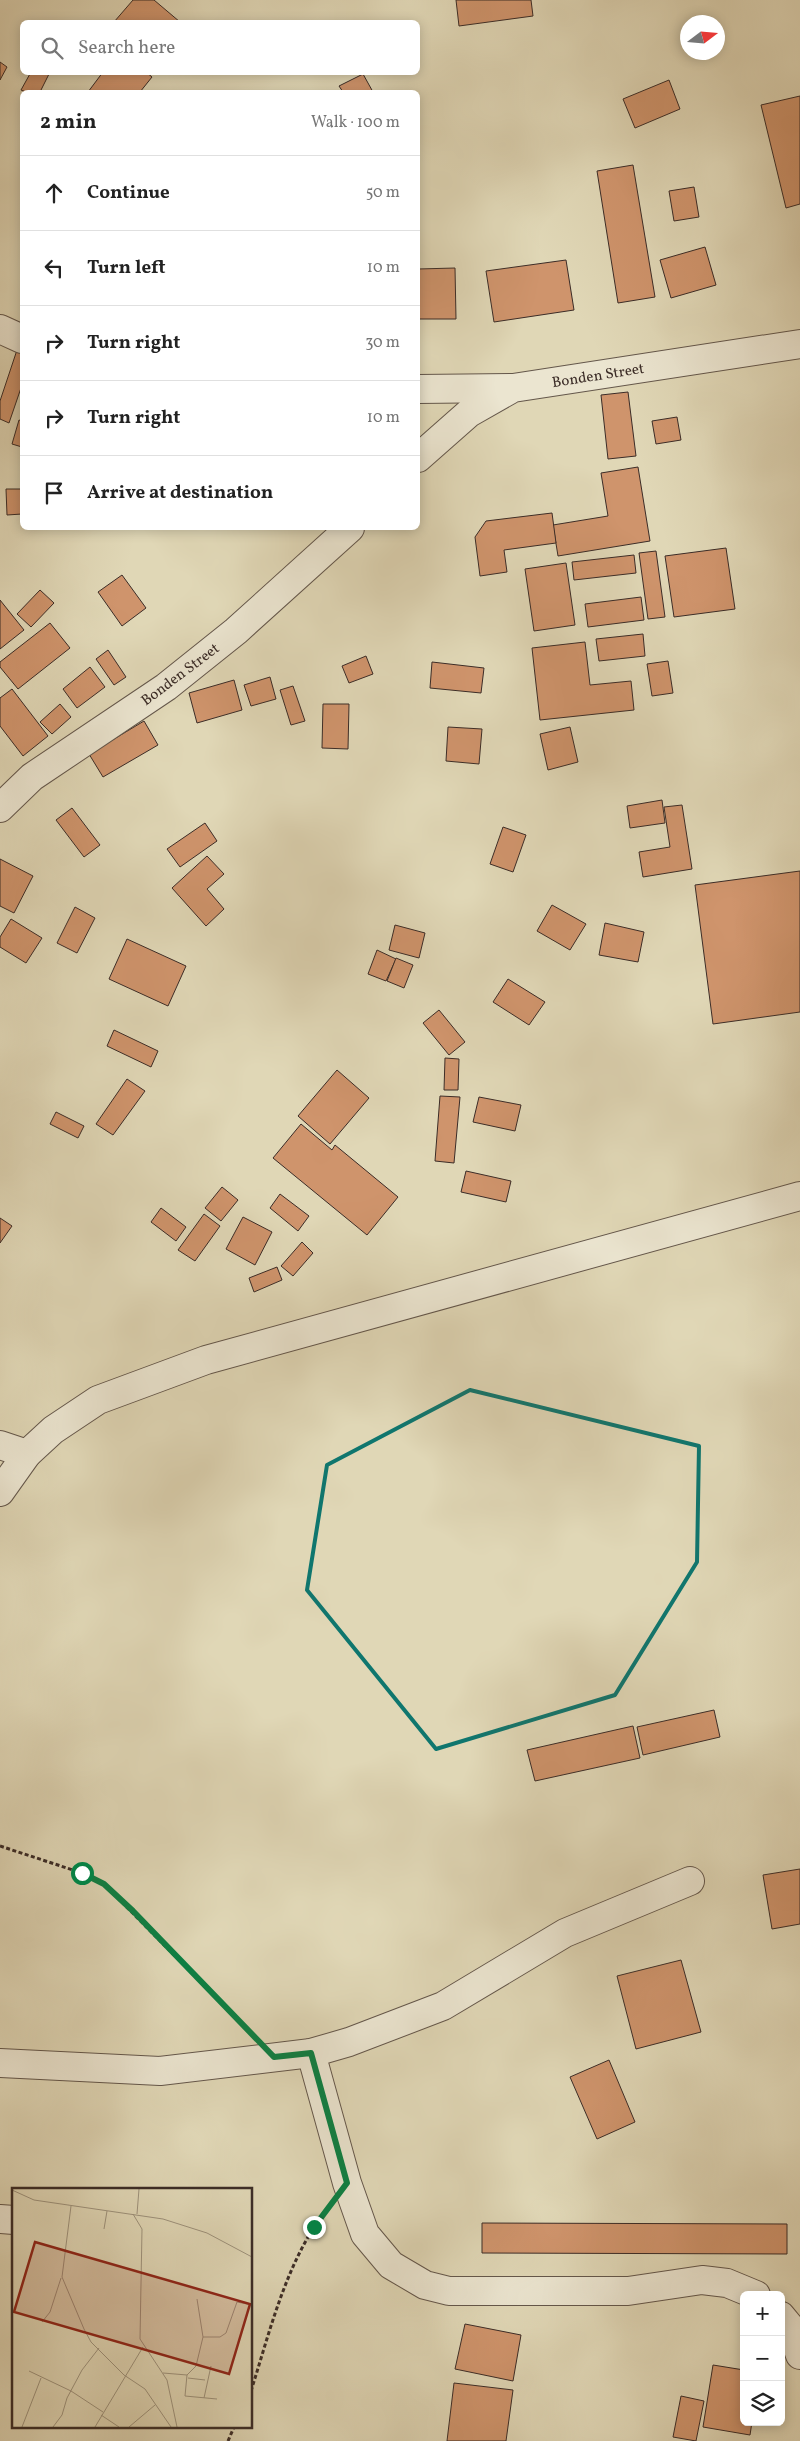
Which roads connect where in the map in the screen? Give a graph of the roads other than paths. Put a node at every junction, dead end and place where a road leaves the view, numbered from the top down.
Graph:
1 (0, 329) edge
2 (20, 338) edge
3 (800, 344) edge
4 (420, 388) edge
5 (513, 388) junction
6 (420, 456) edge
7 (348, 530) edge
8 (0, 808) edge
9 (800, 1196) edge
10 (0, 1446) edge
11 (27, 1454) junction
12 (0, 1492) edge
13 (690, 1881) dead end
14 (311, 2053) junction
15 (0, 2063) edge
16 (746, 2291) edge
17 (785, 2321) edge
18 (800, 2355) edge

1 - 2 street
3 - 5 street, Bonden Street
4 - 5 street
5 - 6 street, Bonden Street
7 - 8 street, Bonden Street
9 - 11 street
10 - 11 street
11 - 12 street
13 - 14 street
14 - 15 street
14 - 16 street
17 - 18 street

